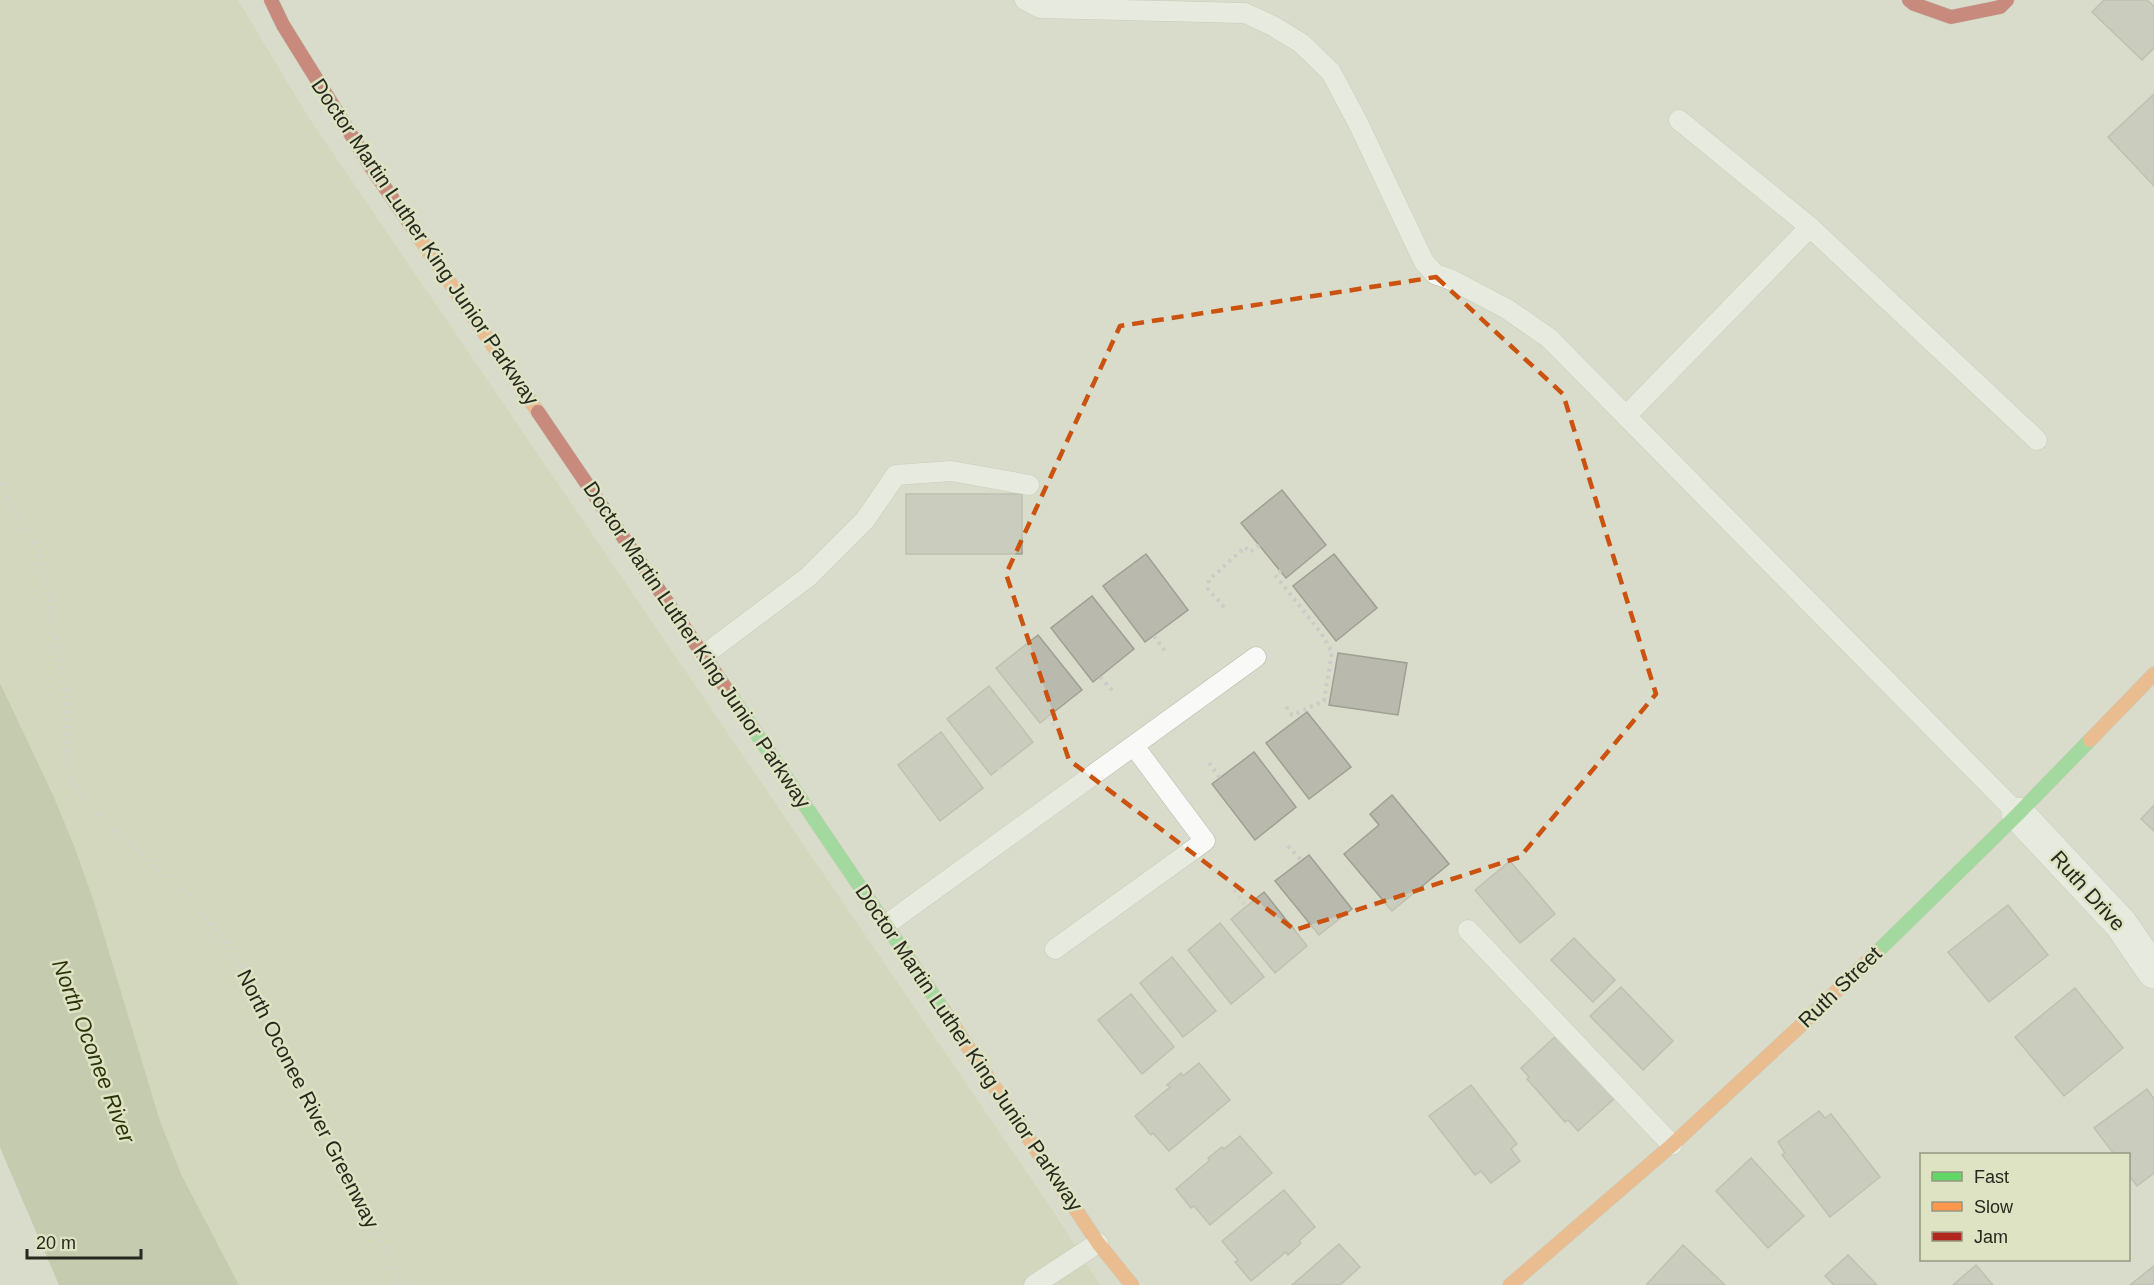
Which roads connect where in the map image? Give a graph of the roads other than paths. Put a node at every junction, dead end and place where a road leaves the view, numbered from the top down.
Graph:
1 (271, 0) edge
2 (1025, 0) edge
3 (2007, 0) edge
4 (1912, 2) edge
5 (1679, 120) dead end
6 (1810, 227) junction
7 (1626, 416) junction
8 (2037, 440) dead end
9 (1029, 485) dead end
10 (704, 655) junction
11 (1256, 657) dead end
12 (2154, 674) edge
13 (1134, 746) junction
14 (2018, 814) junction
15 (887, 924) junction
16 (1468, 930) dead end
17 (1054, 949) dead end
18 (2154, 972) edge
19 (1672, 1145) junction
20 (1098, 1243) junction
21 (1034, 1285) edge
22 (1132, 1285) edge
23 (1510, 1285) edge

1 - 10 main road, Doctor Martin Luther King Junior Parkway
2 - 7 lane
3 - 4 main road
5 - 6 lane
6 - 7 lane
6 - 8 lane
7 - 14 lane
9 - 10 lane
10 - 15 main road, Doctor Martin Luther King Junior Parkway
11 - 13 lane
12 - 14 main road, Ruth Street
13 - 15 lane
13 - 17 lane
14 - 18 street, Ruth Drive
14 - 19 main road, Ruth Street
15 - 20 main road, Doctor Martin Luther King Junior Parkway
16 - 19 lane
19 - 23 main road, Ruth Street
20 - 21 lane
20 - 22 main road, Doctor Martin Luther King Junior Parkway

